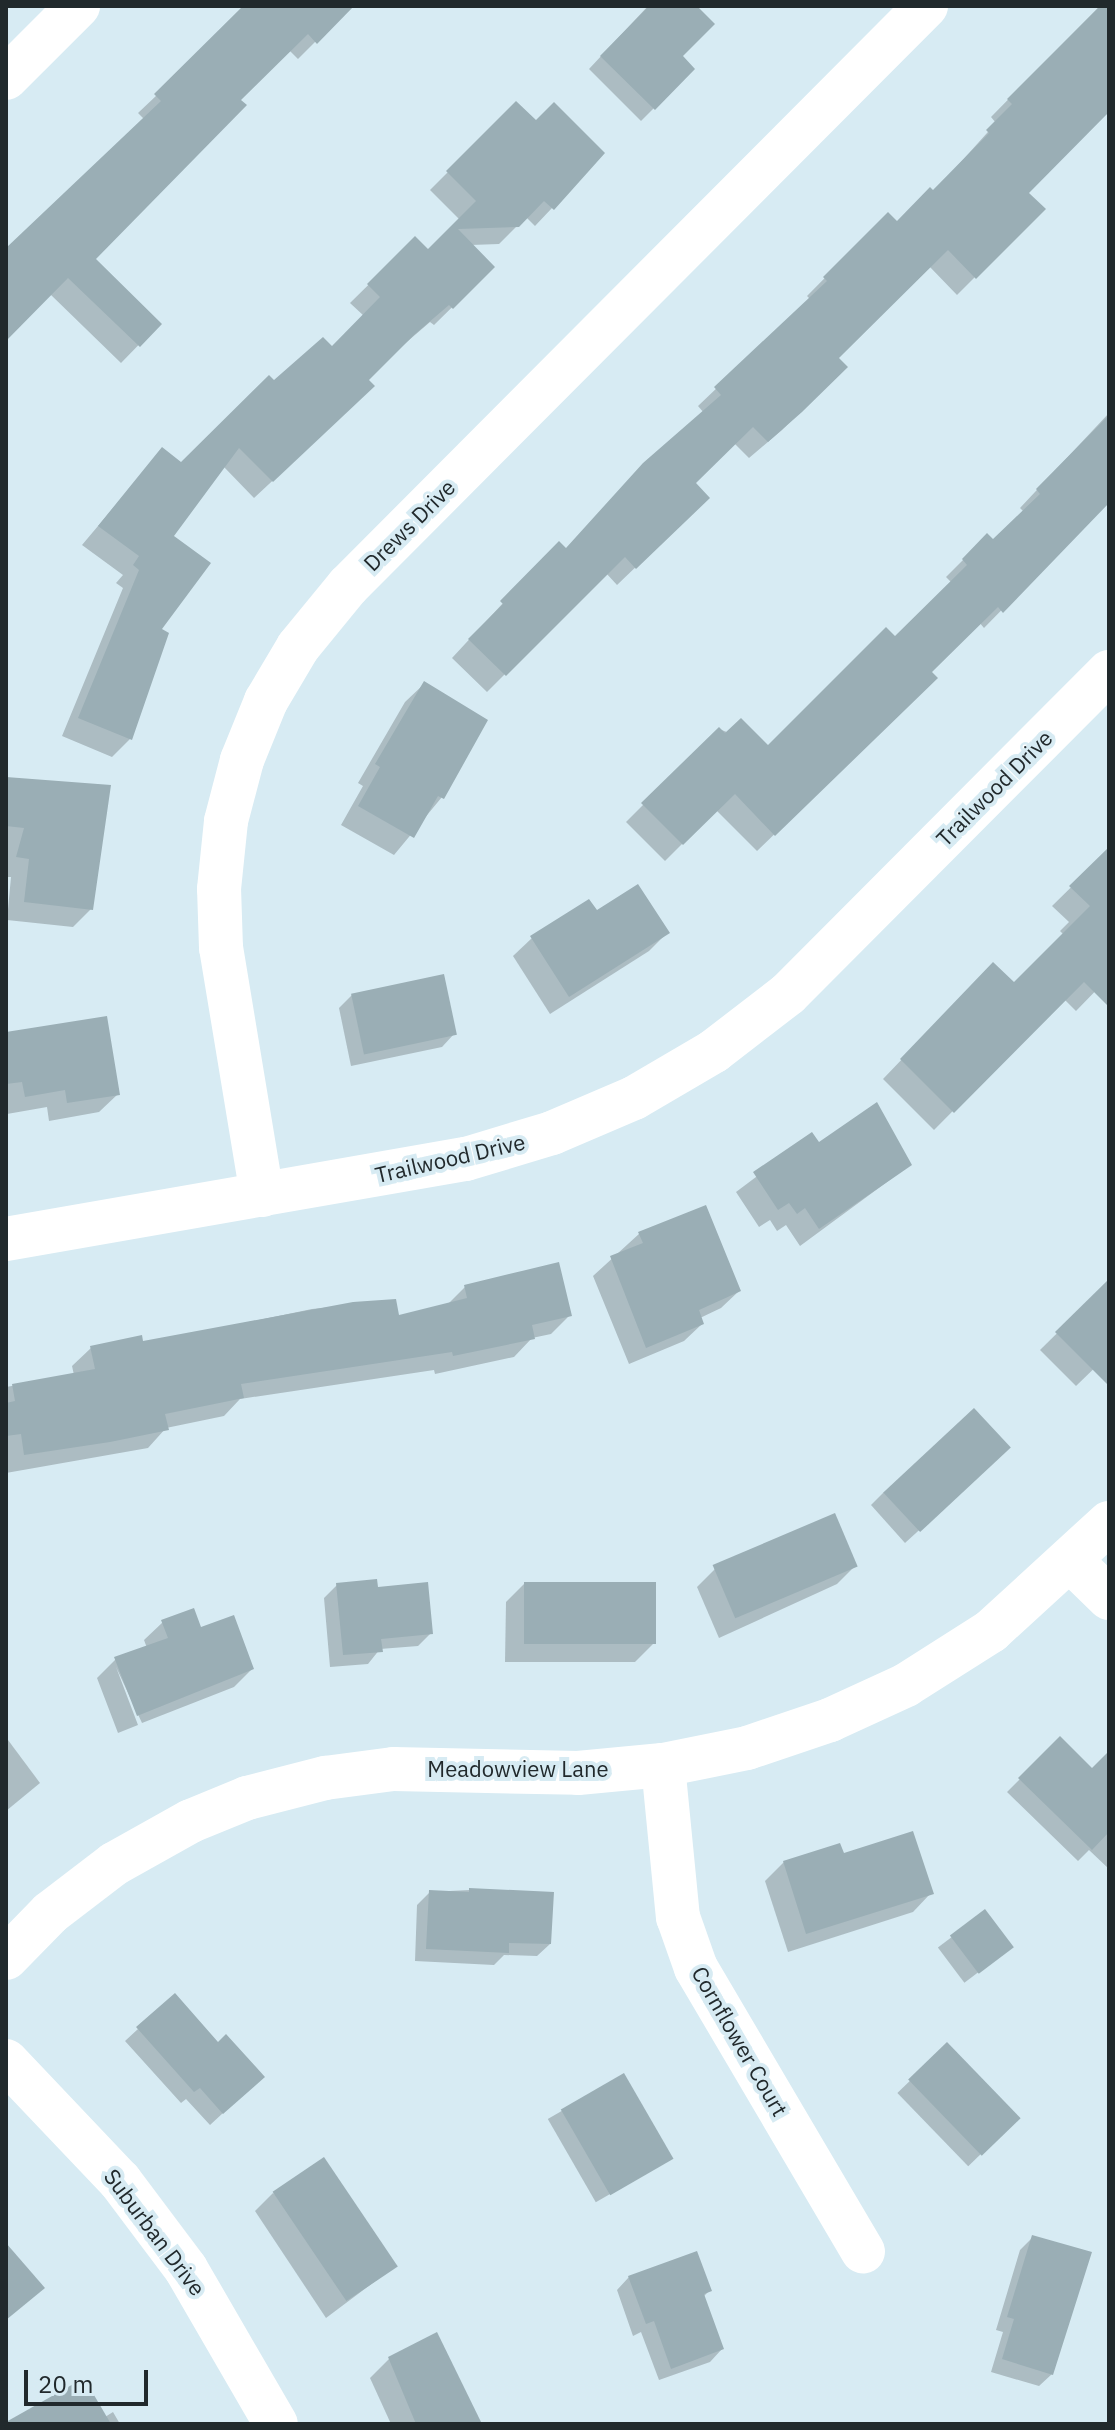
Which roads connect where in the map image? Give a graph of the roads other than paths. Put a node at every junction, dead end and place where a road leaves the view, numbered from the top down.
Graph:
1 (78, 6) edge
2 (926, 6) edge
3 (6, 78) edge
4 (1109, 672) edge
5 (262, 1195) junction
6 (6, 1239) edge
7 (1109, 1523) edge
8 (1071, 1561) junction
9 (1109, 1598) edge
10 (663, 1765) junction
11 (6, 1958) edge
12 (6, 2061) edge
13 (863, 2251) dead end
14 (276, 2424) edge

1 - 3 street
2 - 5 street, Drews Drive
4 - 5 street, Trailwood Drive
5 - 6 street, Trailwood Drive
7 - 8 street, Meadowview Lane
8 - 9 street
8 - 10 street, Meadowview Lane
10 - 11 street, Meadowview Lane
10 - 13 street, Cornflower Court
12 - 14 street, Suburban Drive

